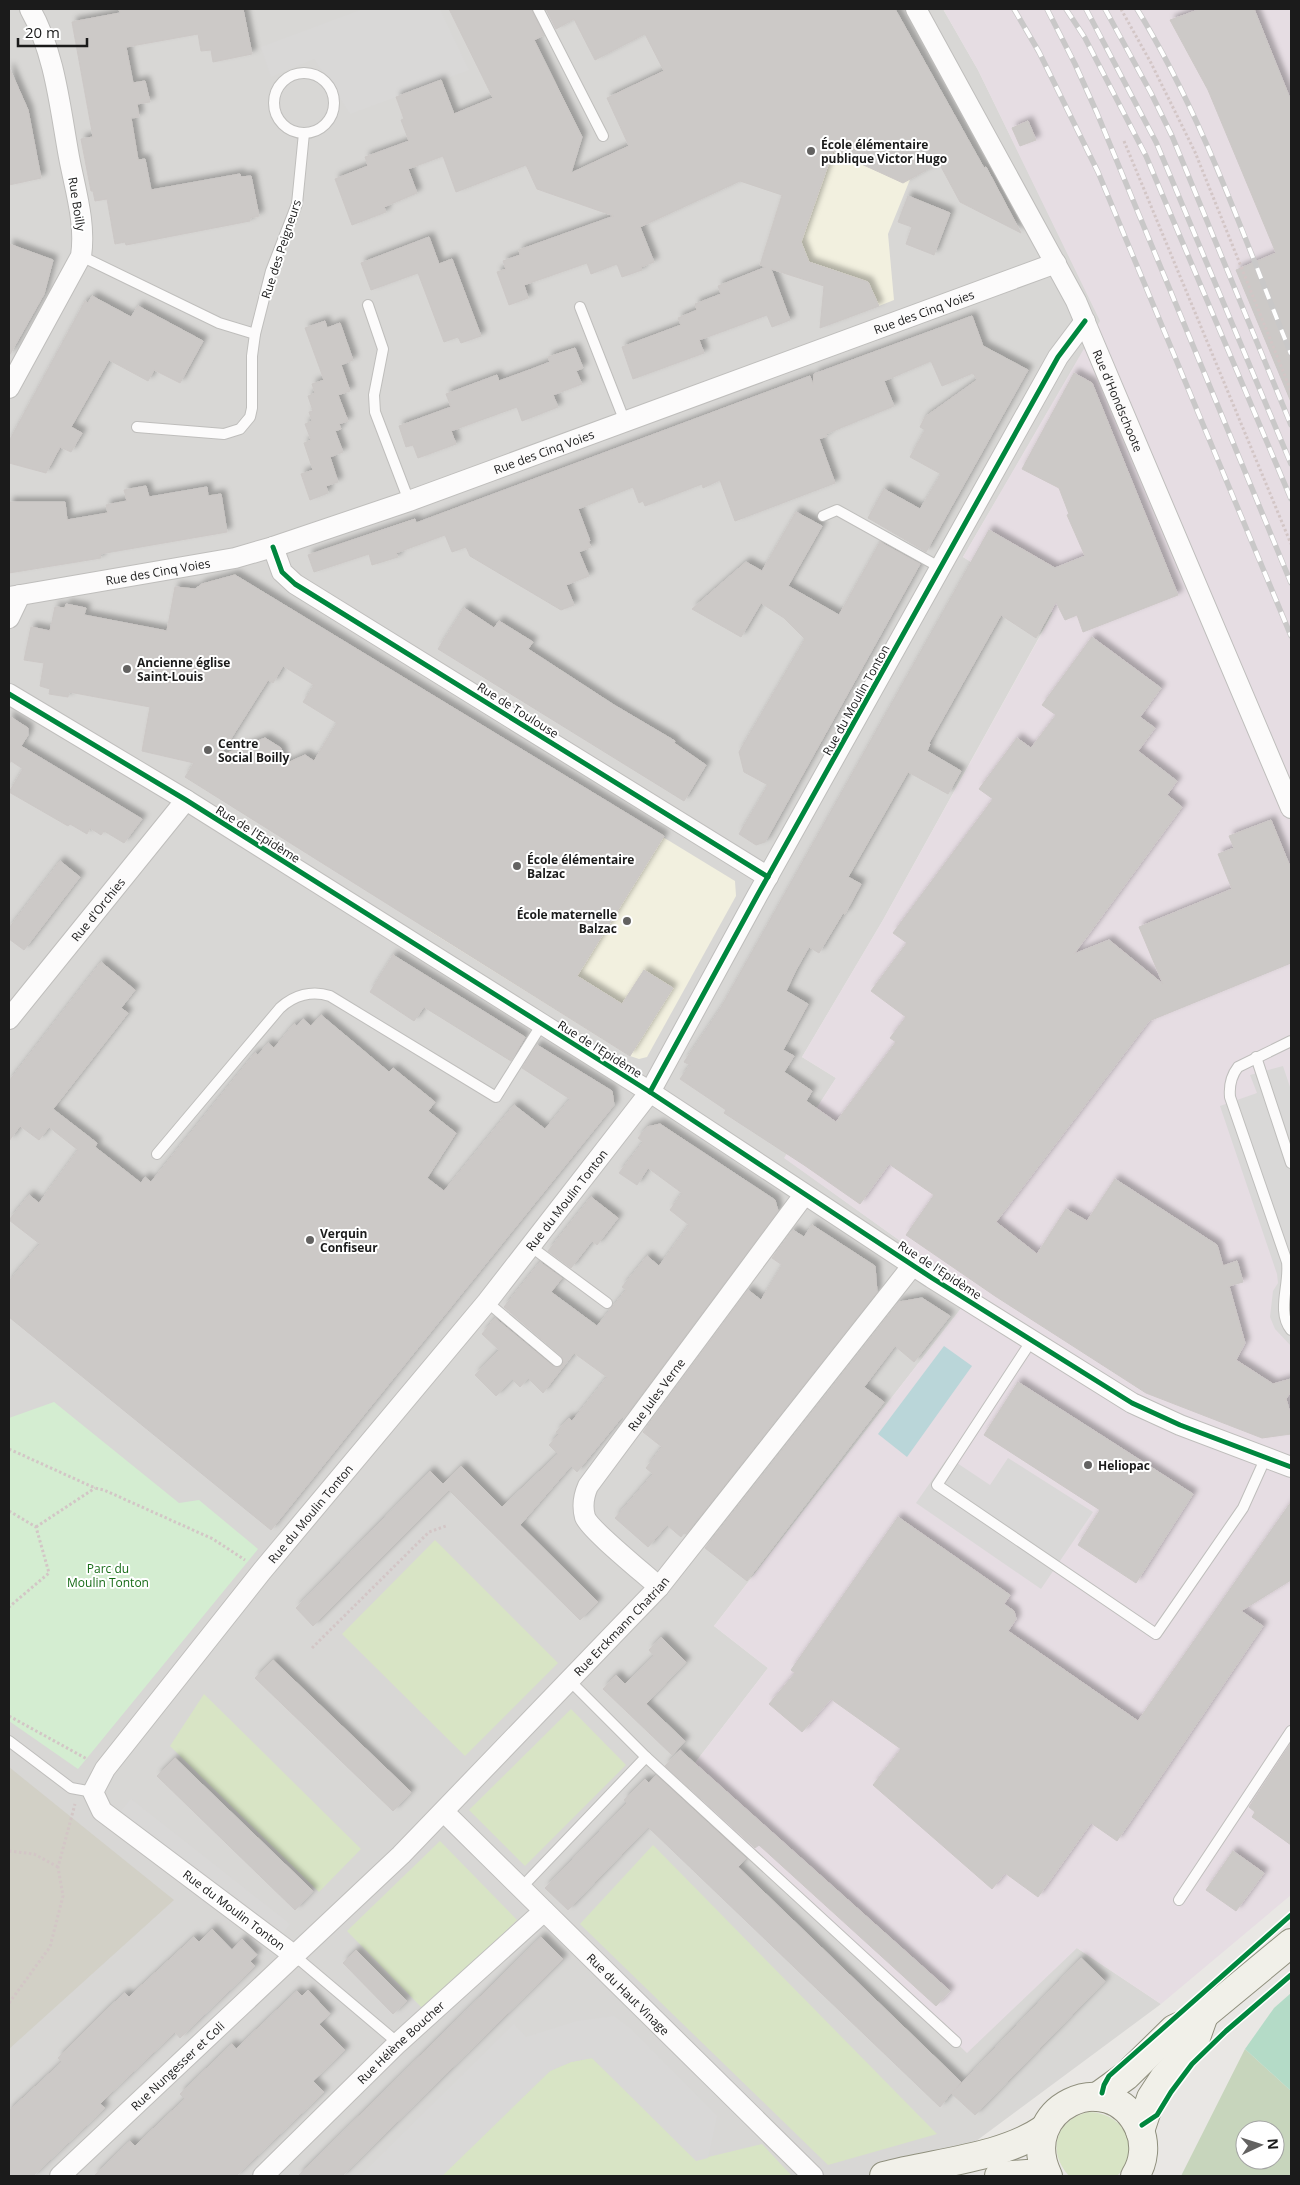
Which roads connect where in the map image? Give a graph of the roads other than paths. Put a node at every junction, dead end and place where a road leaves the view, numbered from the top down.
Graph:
1 (30, 9) edge
2 (538, 9) edge
3 (916, 9) edge
4 (304, 133) junction
5 (603, 136) dead end
6 (81, 256) junction
7 (1056, 263) junction
8 (368, 305) dead end
9 (580, 307) dead end
10 (1085, 321) junction
11 (255, 334) junction
12 (9, 388) edge
13 (624, 422) junction
14 (137, 427) dead end
15 (409, 501) junction
16 (823, 516) dead end
17 (272, 547) junction
18 (941, 568) junction
19 (14, 596) edge
20 (9, 618) edge
21 (9, 694) edge
22 (186, 800) junction
23 (1291, 808) edge
24 (768, 876) junction
25 (9, 1019) edge
26 (542, 1024) junction
27 (1291, 1041) edge
28 (1256, 1057) junction
29 (650, 1092) junction
30 (157, 1154) dead end
31 (1291, 1163) edge
32 (804, 1195) junction
33 (530, 1246) junction
34 (913, 1265) junction
35 (487, 1302) junction
36 (606, 1303) dead end
37 (1291, 1330) edge
38 (1032, 1340) junction
39 (557, 1361) dead end
40 (1282, 1460) edge
41 (659, 1587) junction
42 (570, 1681) junction
43 (1291, 1731) edge
44 (9, 1741) edge
45 (646, 1757) junction
46 (86, 1790) junction
47 (444, 1812) junction
48 (521, 1888) junction
49 (1179, 1900) dead end
50 (544, 1912) junction
51 (1291, 1943) edge
52 (294, 1956) junction
53 (1204, 2015) junction
54 (956, 2042) dead end
55 (398, 2043) junction
56 (1097, 2097) junction
57 (1044, 2129) junction
58 (1140, 2131) junction
59 (60, 2176) edge
60 (263, 2176) edge
61 (813, 2176) edge
62 (884, 2176) edge
63 (999, 2176) edge
64 (1047, 2176) edge
65 (1135, 2176) edge

1 - 6 street, Rue Boilly
2 - 5 lane
3 - 7 street, Rue d'Hondschoote
4 - 4 lane
4 - 11 lane, Rue des Peigneurs
6 - 11 lane
6 - 12 street, Rue Boilly
7 - 10 street, Rue d'Hondschoote
7 - 13 street, Rue des Cinq Voies
8 - 15 lane
9 - 13 lane
10 - 18 street, Rue du Moulin Tonton
10 - 23 street, Rue d'Hondschoote
11 - 14 lane, Rue des Peigneurs
13 - 15 street, Rue des Cinq Voies
15 - 17 street, Rue des Cinq Voies
16 - 18 lane
17 - 19 street, Rue des Cinq Voies
17 - 24 street, Rue de Toulouse
18 - 24 street, Rue du Moulin Tonton
19 - 20 street, Rue des Cinq Voies
21 - 22 street, Rue de l'Epidème
22 - 25 street, Rue d'Orchies
22 - 26 street, Rue de l'Epidème
24 - 29 street, Rue du Moulin Tonton
26 - 29 street, Rue de l'Epidème
26 - 30 lane
27 - 28 lane
28 - 31 lane
28 - 37 lane
29 - 32 street, Rue de l'Epidème
29 - 33 street, Rue du Moulin Tonton
32 - 34 street, Rue de l'Epidème
32 - 41 street, Rue Jules Verne
33 - 35 street, Rue du Moulin Tonton
33 - 36 lane
34 - 38 street, Rue de l'Epidème
34 - 41 street, Rue Erckmann Chatrian
35 - 39 lane
35 - 46 street, Rue du Moulin Tonton
38 - 40 street, Rue de l'Epidème
38 - 40 lane
41 - 42 street, Rue Erckmann Chatrian
42 - 45 lane
42 - 47 street, Rue Erckmann Chatrian
43 - 49 lane
44 - 46 lane
45 - 48 lane
45 - 54 lane
46 - 52 street, Rue du Moulin Tonton
47 - 48 street, Rue du Haut Vinage
47 - 52 street, Rue Erckmann Chatrian
48 - 50 street, Rue du Haut Vinage
50 - 55 street, Rue Hélène Boucher
50 - 61 street, Rue du Haut Vinage
51 - 53 main road
52 - 55 lane
52 - 59 street, Rue Nungesser et Coli
53 - 56 main road
53 - 58 main road
55 - 60 street, Rue Hélène Boucher
56 - 57 main road
56 - 58 main road
57 - 62 main road
57 - 64 main road
58 - 65 main road
63 - 64 main road

